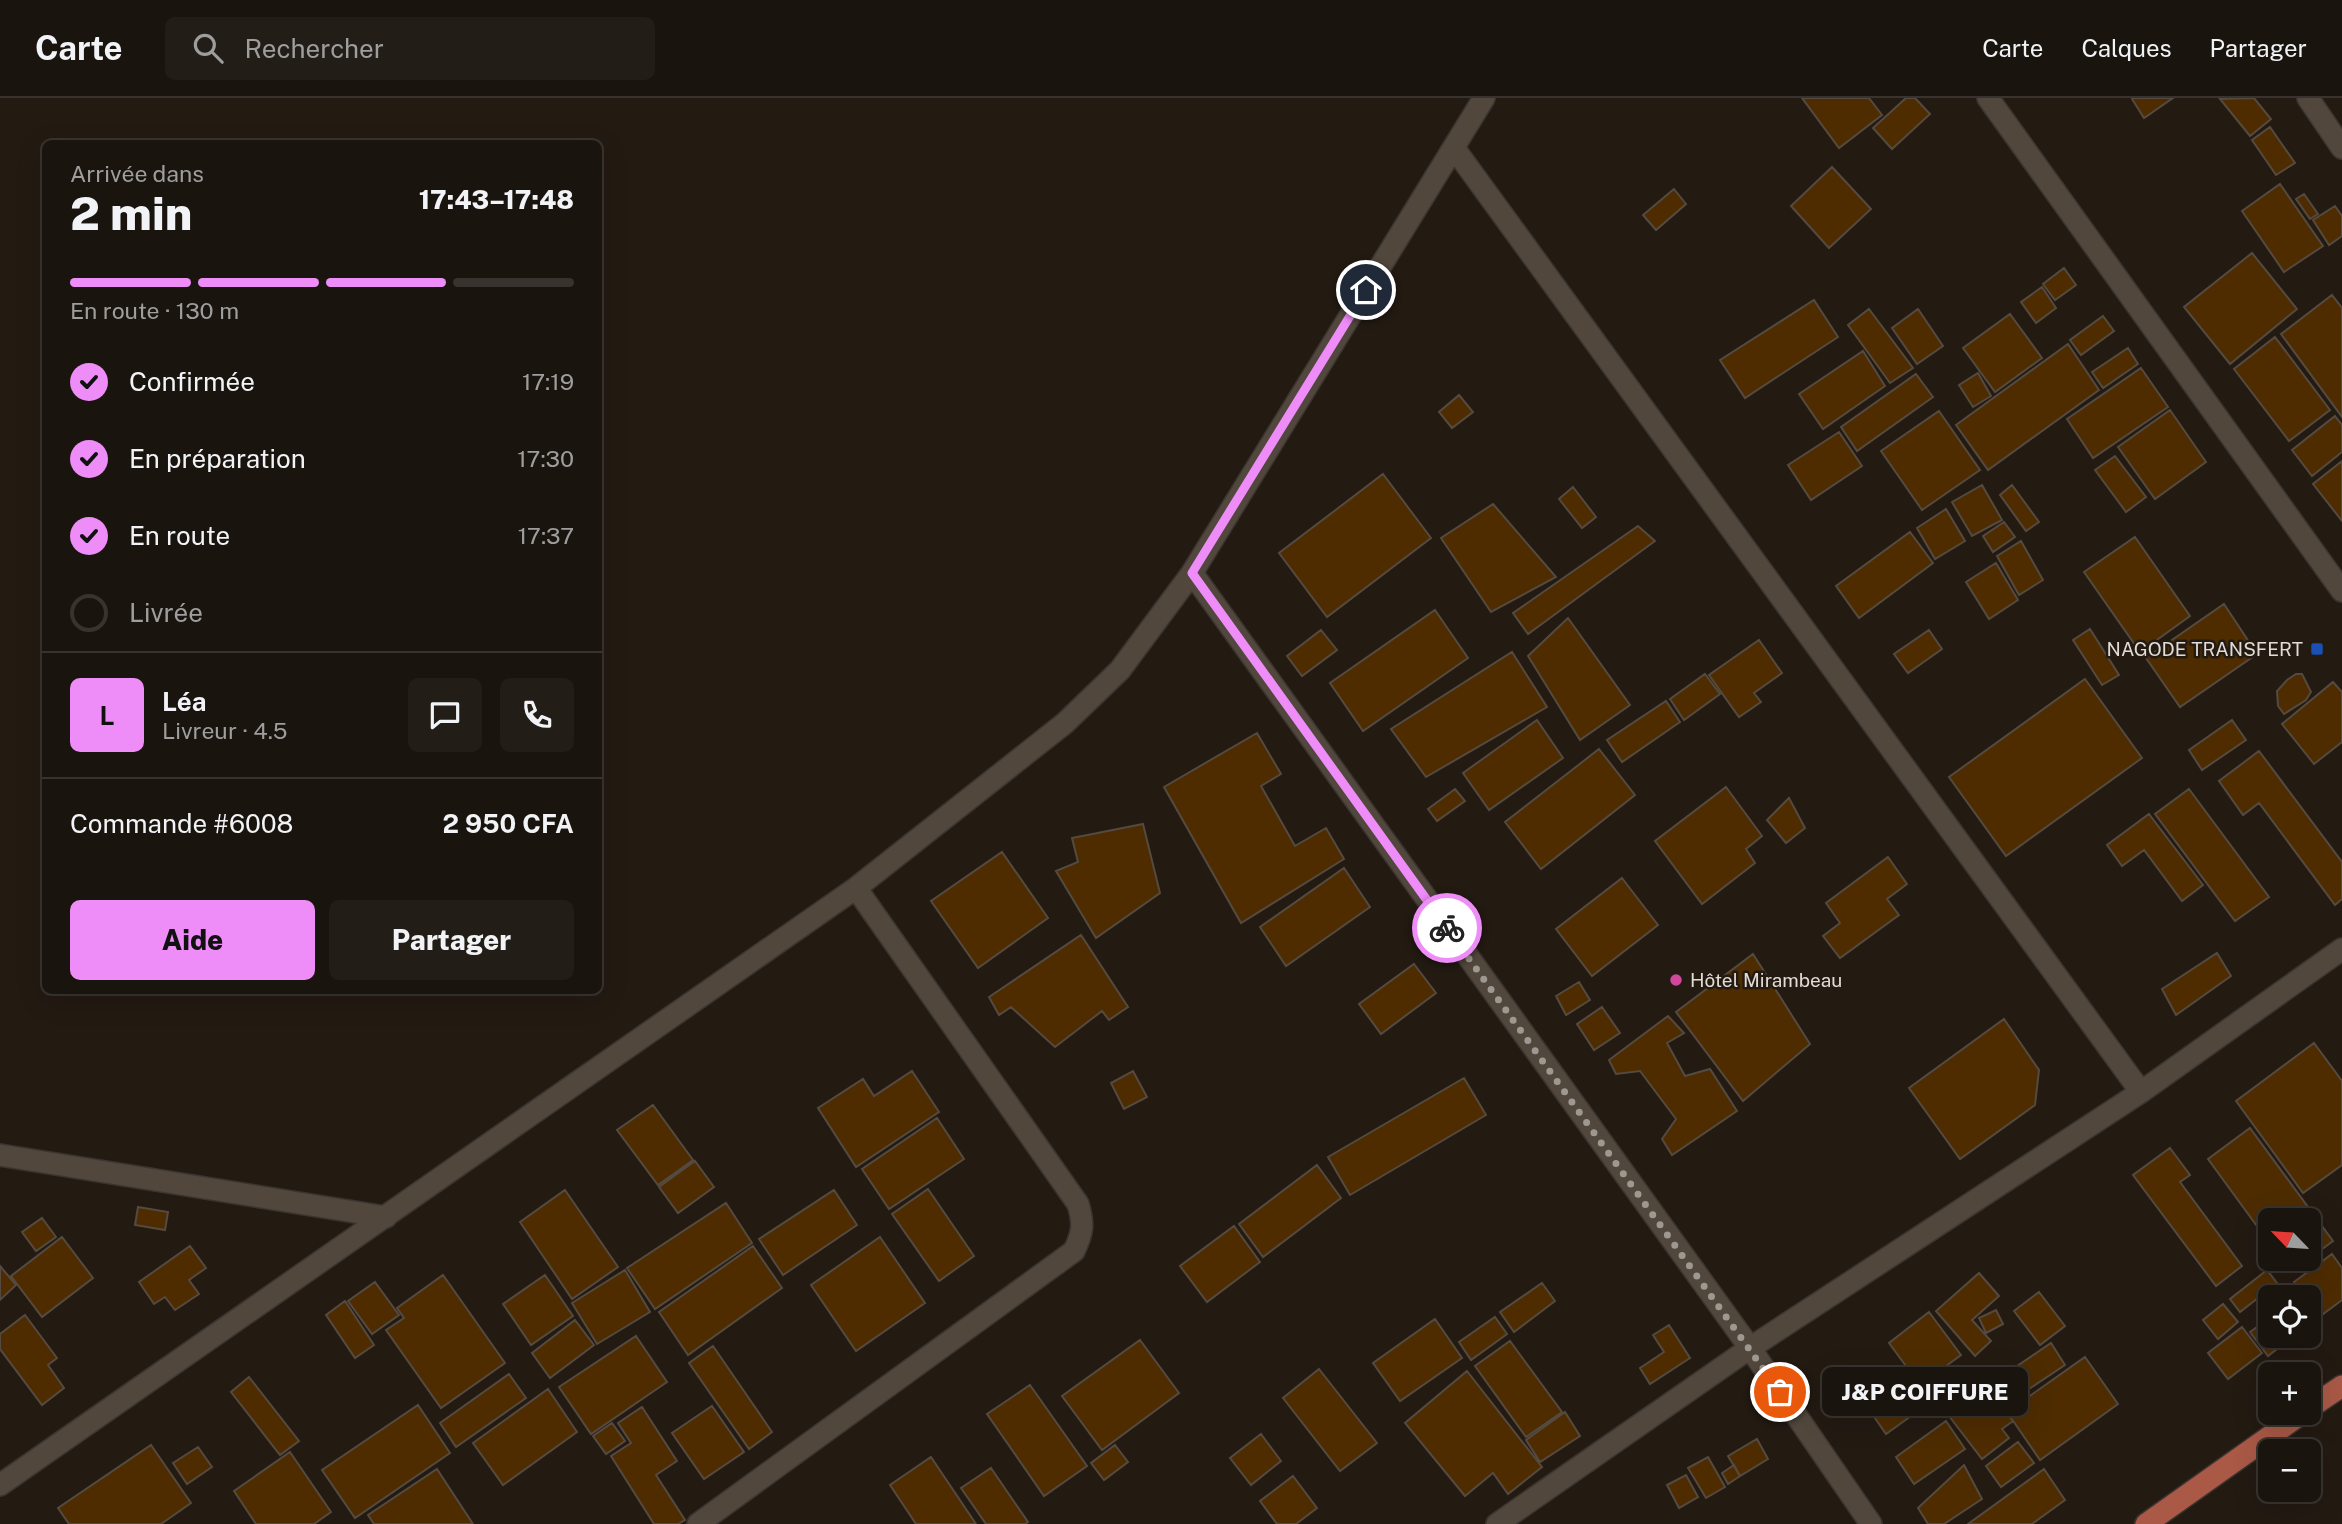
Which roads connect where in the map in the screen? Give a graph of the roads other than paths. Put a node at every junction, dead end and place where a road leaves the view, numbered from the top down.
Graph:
1 (1484, 98) edge
2 (1988, 98) edge
3 (2308, 98) edge
4 (1454, 148) junction
5 (2342, 148) edge
6 (1192, 573) junction
7 (2342, 591) edge
8 (856, 888) junction
9 (2342, 949) edge
10 (2141, 1092) junction
11 (0, 1155) edge
12 (386, 1217) junction
13 (1749, 1348) junction
14 (2342, 1385) edge
15 (2321, 1400) edge
16 (2286, 1425) edge
17 (0, 1485) edge
18 (698, 1524) edge
19 (1497, 1524) edge
20 (1871, 1524) edge
21 (2147, 1524) edge

1 - 4 street
2 - 7 street
3 - 5 street
4 - 6 street
4 - 10 street
6 - 8 street
6 - 13 street
8 - 12 street
8 - 18 street
9 - 10 street
10 - 13 street
11 - 12 street
12 - 17 street
13 - 19 street
13 - 20 street
14 - 15 main road
16 - 21 main road

